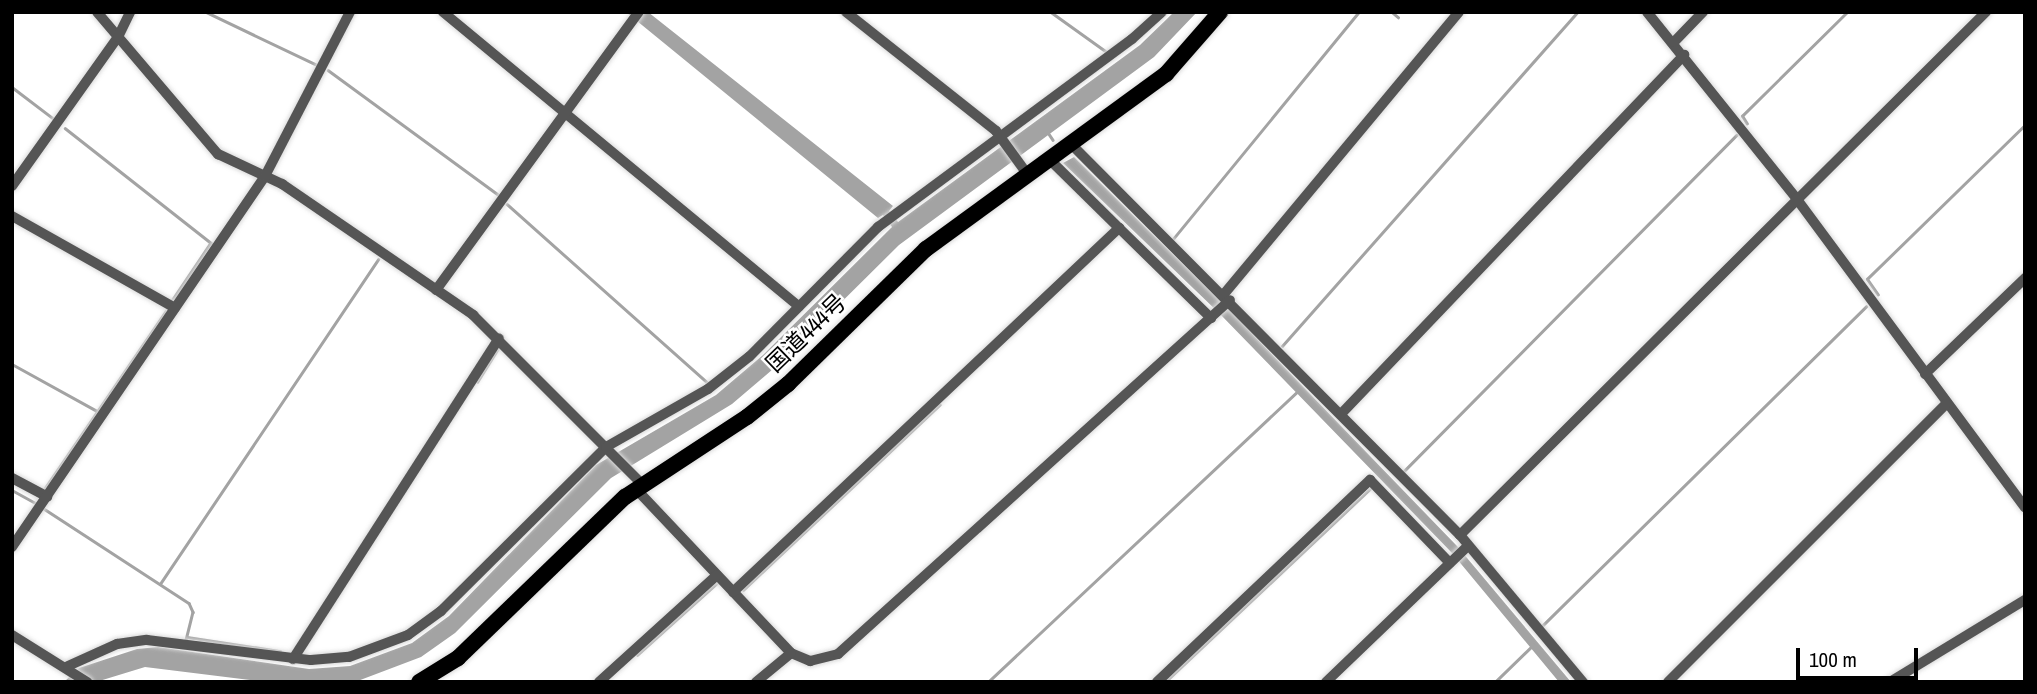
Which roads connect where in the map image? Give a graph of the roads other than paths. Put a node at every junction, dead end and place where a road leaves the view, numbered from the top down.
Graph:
1 (97, 12) edge
2 (130, 12) edge
3 (350, 12) edge
4 (443, 12) edge
5 (846, 12) edge
6 (1161, 12) edge
7 (1220, 12) edge
8 (1458, 12) edge
9 (1647, 12) edge
10 (1703, 12) edge
11 (1986, 12) edge
12 (637, 15) edge
13 (118, 37) junction
14 (1674, 42) junction
15 (1684, 55) junction
16 (565, 112) junction
17 (1002, 138) junction
18 (1071, 146) junction
19 (1052, 159) junction
20 (1024, 169) junction
21 (265, 176) junction
22 (12, 186) edge
23 (1796, 198) junction
24 (12, 216) edge
25 (1119, 228) junction
26 (2025, 278) edge
27 (436, 290) junction
28 (1227, 299) junction
29 (799, 306) junction
30 (175, 308) junction
31 (1213, 316) junction
32 (499, 338) junction
33 (1925, 374) junction
34 (1946, 404) junction
35 (1341, 414) junction
36 (606, 448) junction
37 (12, 478) edge
38 (637, 483) junction
39 (42, 503) junction
40 (2025, 508) edge
41 (1460, 535) junction
42 (12, 547) edge
43 (1466, 547) junction
44 (1451, 561) junction
45 (718, 575) junction
46 (733, 592) junction
47 (2025, 600) edge
48 (12, 635) edge
49 (791, 653) junction
50 (293, 659) junction
51 (70, 667) junction
52 (87, 682) edge
53 (419, 682) edge
54 (599, 682) edge
55 (755, 682) edge
56 (1157, 682) edge
57 (1326, 682) edge
58 (1583, 682) edge
59 (1668, 682) edge
60 (1890, 682) edge

1 - 13 street
2 - 13 street
3 - 21 street
4 - 16 street
5 - 17 street
6 - 17 street
7 - 18 highway, 国道444号
8 - 28 street
9 - 14 street
10 - 14 street
11 - 23 street
12 - 16 street
13 - 21 street
13 - 22 street
14 - 15 street
15 - 23 street
15 - 35 street
16 - 27 street
16 - 29 street
17 - 20 street
17 - 29 street
18 - 19 highway, 国道444号
18 - 28 street
19 - 20 highway, 国道444号
19 - 25 street
20 - 38 highway, 国道444号
21 - 27 street
21 - 30 street
23 - 33 street
23 - 41 street
24 - 30 street
25 - 31 street
25 - 46 street
26 - 33 street
27 - 32 street
28 - 31 street
28 - 35 street
29 - 36 street
30 - 39 street
31 - 49 street
32 - 36 street
32 - 50 street
33 - 34 street
34 - 40 street
34 - 59 street
35 - 41 street
36 - 38 street
36 - 50 street
37 - 39 street
38 - 45 street
38 - 53 highway, 国道444号
39 - 42 street
41 - 43 street
43 - 44 street
43 - 58 street
44 - 56 street
44 - 57 street
45 - 46 street
45 - 54 street
46 - 49 street
47 - 60 street
48 - 51 street
49 - 55 street
50 - 51 street
51 - 52 street

